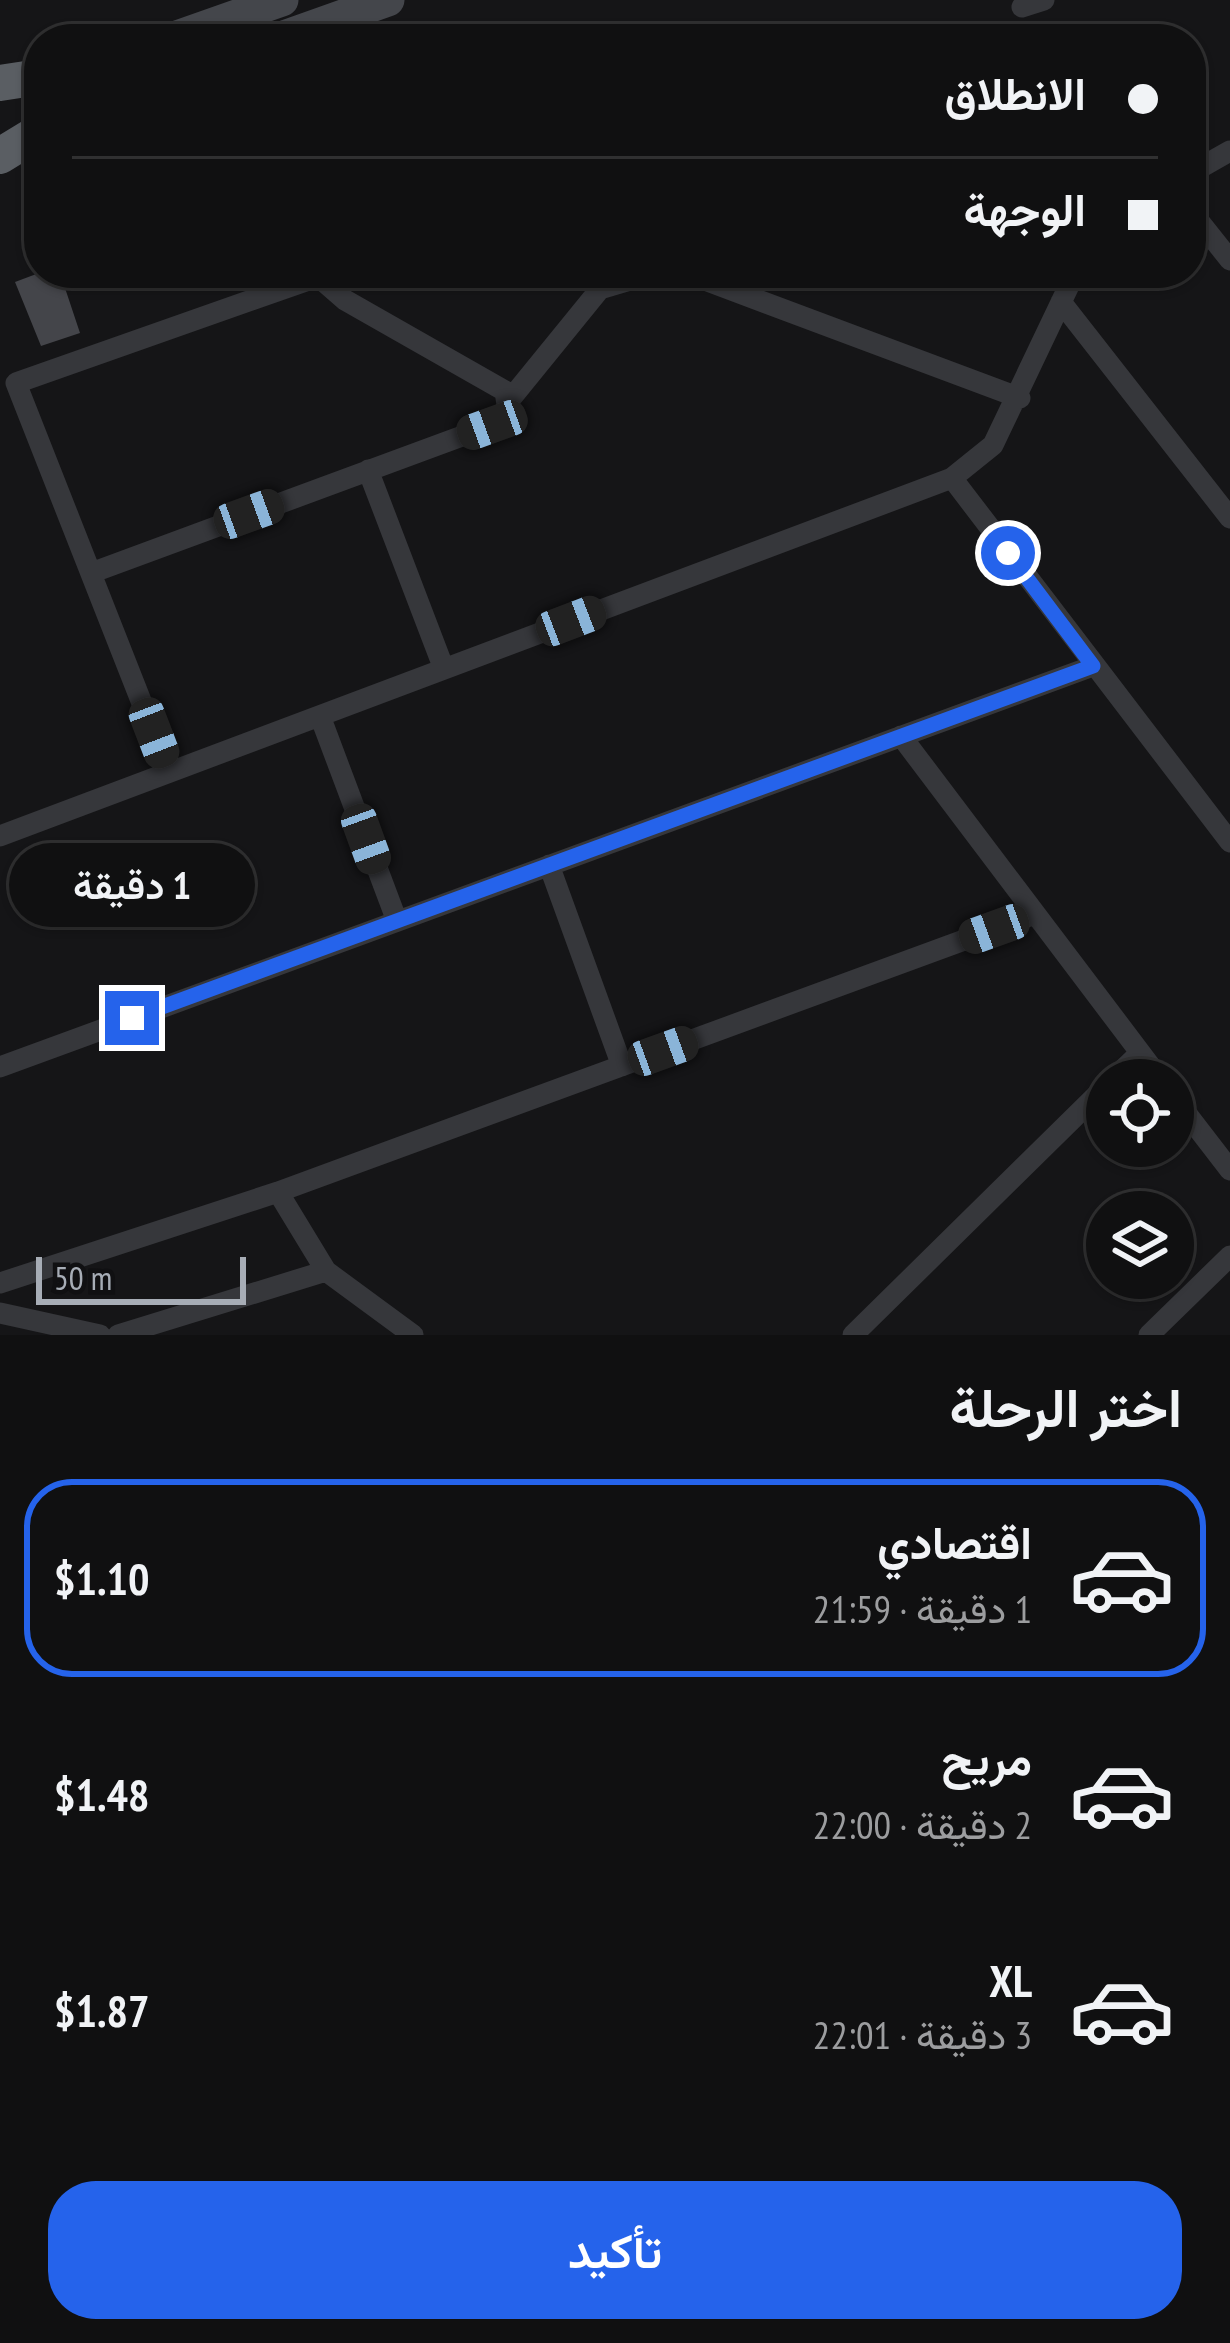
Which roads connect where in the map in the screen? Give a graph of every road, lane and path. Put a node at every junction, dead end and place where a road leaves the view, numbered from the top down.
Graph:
1 (282, 0) edge
2 (388, 0) edge
3 (214, 24) edge
4 (320, 24) edge
5 (1206, 230) edge
6 (1230, 260) edge
7 (279, 288) edge
8 (331, 288) edge
9 (606, 288) edge
10 (726, 288) edge
11 (1068, 288) edge
12 (1061, 302) junction
13 (8, 386) edge
14 (1020, 398) junction
15 (509, 401) junction
16 (368, 470) junction
17 (952, 478) junction
18 (1230, 518) edge
19 (91, 573) junction
20 (1093, 666) junction
21 (445, 669) junction
22 (320, 716) junction
23 (901, 736) junction
24 (169, 772) junction
25 (0, 836) edge
26 (1230, 842) edge
27 (549, 865) junction
28 (1035, 914) junction
29 (397, 921) junction
30 (1140, 1053) junction
31 (1134, 1059) edge
32 (1145, 1059) edge
33 (622, 1066) junction
34 (0, 1067) edge
35 (1086, 1107) edge
36 (1194, 1124) edge
37 (1230, 1171) edge
38 (278, 1192) junction
39 (1230, 1256) edge
40 (326, 1271) junction
41 (0, 1283) edge
42 (0, 1313) edge
43 (32, 1328) edge
44 (100, 1335) edge
45 (118, 1335) edge
46 (413, 1335) edge
47 (854, 1335) edge
48 (1148, 1335) edge

1 - 3 main road
2 - 4 main road
5 - 6 street
7 - 13 street
8 - 15 street
9 - 15 street
10 - 14 street
11 - 12 street
12 - 14 street
12 - 18 street
13 - 19 street
14 - 17 street
15 - 16 street
16 - 19 street
16 - 21 street
17 - 20 street
17 - 21 street
19 - 24 street
20 - 23 street
20 - 26 street
21 - 22 street
22 - 24 street
22 - 29 street
23 - 27 street
23 - 28 street
24 - 25 street
27 - 29 street
27 - 33 street
28 - 30 street
28 - 33 street
29 - 34 street
30 - 31 street
30 - 32 street
33 - 38 street
35 - 47 street
36 - 37 street
38 - 40 street
38 - 41 street
39 - 48 street
40 - 45 street
40 - 46 street
42 - 43 street
43 - 44 street

